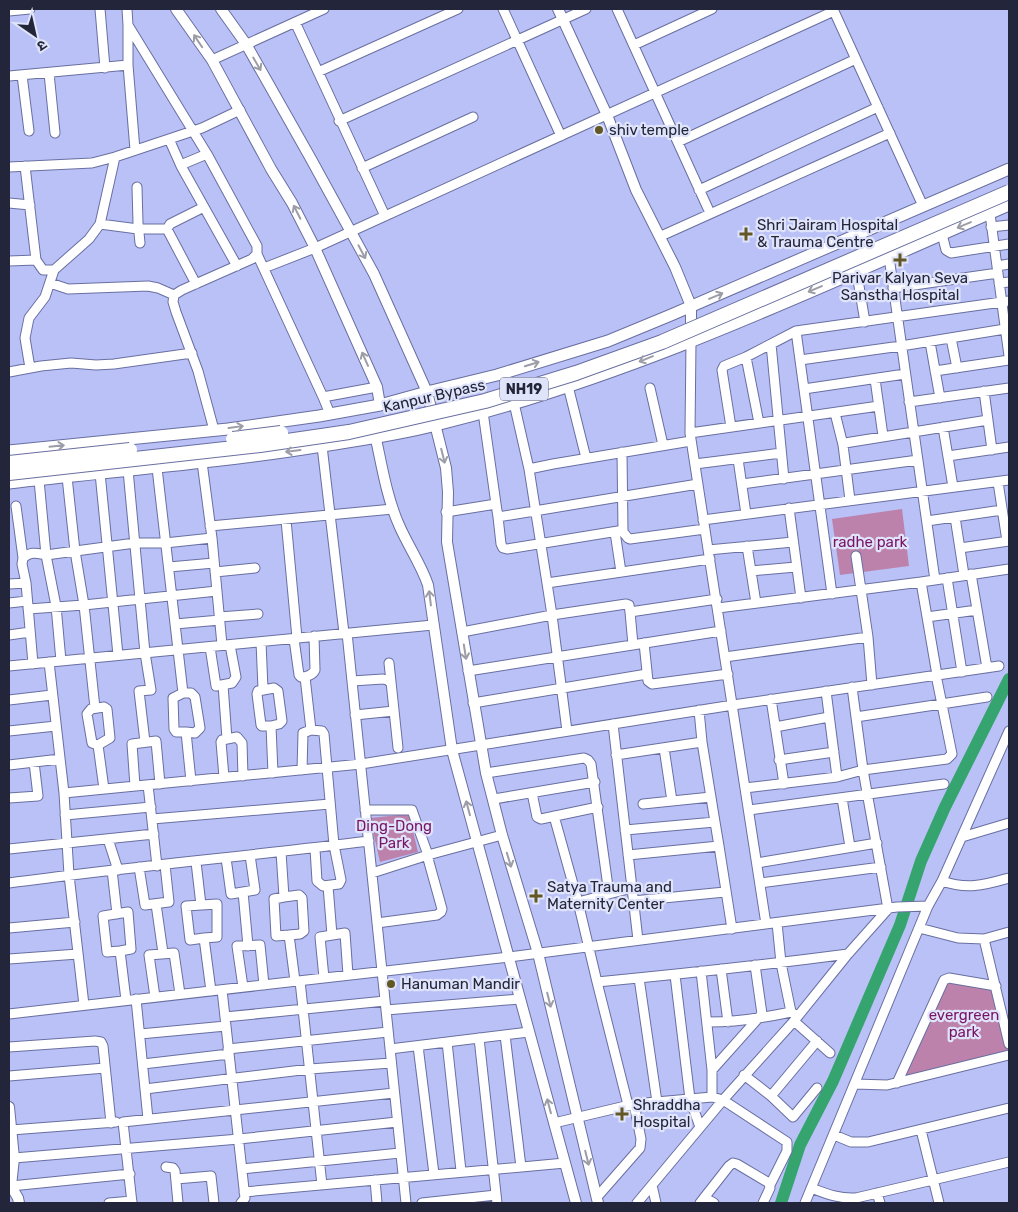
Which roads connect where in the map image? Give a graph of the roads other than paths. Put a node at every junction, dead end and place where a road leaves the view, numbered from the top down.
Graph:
1 (30, 9) edge
2 (100, 9) edge
3 (127, 9) edge
4 (176, 9) edge
5 (221, 9) edge
6 (324, 9) edge
7 (458, 9) edge
8 (503, 9) edge
9 (558, 9) edge
10 (586, 9) edge
11 (617, 9) edge
12 (712, 9) edge
13 (14, 10) edge
14 (834, 10) edge
15 (303, 13) edge
16 (564, 20) junction
17 (295, 22) junction
18 (128, 25) junction
19 (517, 39) junction
20 (246, 44) junction
21 (634, 44) junction
22 (856, 59) junction
23 (212, 60) junction
24 (128, 65) junction
25 (105, 68) junction
26 (318, 72) junction
27 (50, 73) junction
28 (22, 75) junction
29 (9, 76) edge
30 (656, 93) junction
31 (878, 107) junction
32 (240, 110) junction
33 (607, 115) junction
34 (473, 116) dead end
35 (340, 121) junction
36 (29, 131) dead end
37 (192, 132) junction
38 (55, 133) dead end
39 (890, 133) junction
40 (561, 136) junction
41 (168, 139) junction
42 (678, 142) junction
43 (135, 150) junction
44 (206, 154) junction
45 (116, 157) junction
46 (24, 166) junction
47 (181, 166) junction
48 (9, 168) edge
49 (362, 168) junction
50 (1009, 169) edge
51 (1009, 183) edge
52 (137, 187) dead end
53 (699, 190) junction
54 (1009, 192) edge
55 (9, 203) edge
56 (30, 205) junction
57 (1009, 205) edge
58 (923, 206) junction
59 (204, 207) junction
60 (710, 213) junction
61 (990, 214) junction
62 (385, 216) junction
63 (100, 224) junction
64 (1009, 225) edge
65 (991, 227) junction
66 (138, 229) junction
67 (167, 229) junction
68 (350, 232) junction
69 (942, 234) junction
70 (661, 236) junction
71 (140, 243) dead end
72 (1009, 244) edge
73 (994, 246) junction
74 (315, 248) junction
75 (257, 254) junction
76 (889, 258) junction
77 (9, 260) edge
78 (36, 260) junction
79 (1009, 264) edge
80 (237, 266) junction
81 (264, 268) junction
82 (54, 270) junction
83 (998, 274) junction
84 (858, 280) dead end
85 (50, 282) junction
86 (1009, 282) edge
87 (196, 284) junction
88 (893, 288) junction
89 (174, 295) junction
90 (1006, 301) edge
91 (691, 306) junction
92 (897, 318) junction
93 (865, 322) junction
94 (1006, 323) edge
95 (796, 331) junction
96 (951, 338) junction
97 (691, 341) junction
98 (1008, 341) edge
99 (930, 342) junction
100 (771, 344) junction
101 (901, 346) junction
102 (192, 353) junction
103 (746, 357) junction
104 (1009, 358) edge
105 (800, 360) junction
106 (30, 368) junction
107 (957, 368) junction
108 (935, 371) junction
109 (9, 372) edge
110 (905, 374) junction
111 (875, 379) junction
112 (568, 386) junction
113 (377, 387) junction
114 (650, 388) dead end
115 (1009, 388) edge
116 (804, 389) junction
117 (984, 391) junction
118 (427, 392) junction
119 (324, 397) junction
120 (940, 398) junction
121 (909, 402) junction
122 (514, 403) junction
123 (380, 405) junction
124 (879, 406) junction
125 (483, 412) junction
126 (834, 412) junction
127 (330, 414) junction
128 (807, 416) junction
129 (779, 420) junction
130 (988, 420) junction
131 (759, 423) junction
132 (435, 426) junction
133 (732, 427) junction
134 (943, 427) junction
135 (214, 430) junction
136 (914, 431) junction
137 (882, 436) junction
138 (690, 437) junction
139 (376, 439) junction
140 (663, 445) junction
141 (843, 445) junction
142 (322, 446) junction
143 (1009, 448) edge
144 (992, 450) junction
145 (9, 451) edge
146 (622, 452) junction
147 (781, 453) junction
148 (948, 456) junction
149 (586, 458) junction
150 (738, 458) junction
151 (918, 460) junction
152 (202, 462) junction
153 (9, 463) edge
154 (695, 464) junction
155 (156, 468) junction
156 (529, 469) junction
157 (128, 470) junction
158 (846, 471) junction
159 (9, 473) edge
160 (100, 474) junction
161 (815, 475) junction
162 (67, 476) junction
163 (784, 479) junction
164 (39, 480) junction
165 (1009, 480) edge
166 (998, 482) junction
167 (9, 483) edge
168 (698, 484) junction
169 (742, 484) junction
170 (953, 487) junction
171 (922, 491) junction
172 (623, 496) junction
173 (850, 500) junction
174 (496, 504) junction
175 (818, 504) junction
176 (16, 506) dead end
177 (788, 508) junction
178 (393, 509) junction
179 (535, 510) junction
180 (1002, 510) junction
181 (446, 512) junction
182 (746, 514) junction
183 (331, 516) junction
184 (498, 517) junction
185 (955, 517) junction
186 (286, 520) junction
187 (926, 521) junction
188 (704, 524) junction
189 (210, 526) junction
190 (619, 532) junction
191 (212, 538) junction
192 (1008, 541) edge
193 (793, 542) junction
194 (135, 543) junction
195 (166, 543) junction
196 (540, 543) junction
197 (748, 546) junction
198 (107, 547) junction
199 (960, 548) junction
200 (75, 551) junction
201 (46, 555) junction
202 (709, 555) junction
203 (856, 556) dead end
204 (23, 558) junction
205 (168, 567) junction
206 (796, 567) junction
207 (215, 568) junction
208 (255, 568) dead end
209 (1009, 569) edge
210 (751, 571) junction
211 (621, 572) junction
212 (968, 575) junction
213 (946, 578) junction
214 (935, 580) junction
215 (26, 582) junction
216 (921, 582) junction
217 (547, 583) junction
218 (9, 584) edge
219 (217, 591) junction
220 (861, 591) junction
221 (832, 594) junction
222 (172, 596) junction
223 (801, 598) junction
224 (140, 600) junction
225 (112, 601) junction
226 (9, 603) edge
227 (756, 603) junction
228 (717, 604) junction
229 (28, 605) junction
230 (84, 605) junction
231 (56, 606) junction
232 (977, 610) junction
233 (630, 612) junction
234 (258, 614) dead end
235 (952, 614) junction
236 (552, 615) junction
237 (927, 617) junction
238 (220, 619) junction
239 (175, 624) junction
240 (433, 625) junction
241 (721, 631) junction
242 (30, 632) junction
243 (462, 632) junction
244 (345, 633) junction
245 (9, 634) edge
246 (314, 636) junction
247 (868, 637) junction
248 (296, 639) junction
249 (261, 642) junction
250 (644, 643) junction
251 (226, 645) junction
252 (633, 645) junction
253 (210, 647) junction
254 (178, 650) junction
255 (145, 653) junction
256 (118, 655) junction
257 (557, 657) junction
258 (725, 657) junction
259 (90, 658) junction
260 (61, 661) junction
261 (49, 662) junction
262 (388, 663) dead end
263 (33, 664) junction
264 (9, 666) edge
265 (999, 666) dead end
266 (986, 668) junction
267 (468, 671) junction
268 (962, 672) junction
269 (647, 674) junction
270 (728, 674) junction
271 (936, 675) junction
272 (305, 677) junction
273 (352, 680) junction
274 (391, 683) junction
275 (223, 685) junction
276 (872, 685) junction
277 (562, 688) junction
278 (852, 688) junction
279 (263, 689) junction
280 (826, 691) junction
281 (183, 694) junction
282 (52, 696) junction
283 (987, 696) dead end
284 (9, 700) edge
285 (771, 700) junction
286 (473, 702) junction
287 (942, 703) junction
288 (733, 705) junction
289 (95, 708) junction
290 (699, 710) junction
291 (394, 711) junction
292 (355, 715) junction
293 (829, 717) junction
294 (856, 717) junction
295 (613, 724) junction
296 (56, 726) junction
297 (271, 726) junction
298 (775, 728) junction
299 (311, 730) junction
300 (567, 731) junction
301 (1009, 731) edge
302 (9, 732) edge
303 (186, 732) junction
304 (227, 739) junction
305 (144, 742) junction
306 (702, 742) junction
307 (480, 744) junction
308 (98, 745) junction
309 (398, 748) dead end
310 (664, 748) junction
311 (452, 750) junction
312 (834, 752) junction
313 (616, 756) junction
314 (60, 759) junction
315 (779, 760) junction
316 (34, 762) junction
317 (360, 764) junction
318 (9, 765) edge
319 (326, 768) junction
320 (302, 770) junction
321 (863, 770) junction
322 (273, 773) junction
323 (486, 773) junction
324 (243, 776) junction
325 (837, 776) junction
326 (224, 777) junction
327 (191, 781) junction
328 (594, 782) junction
329 (160, 784) junction
330 (784, 784) junction
331 (944, 784) dead end
332 (148, 785) junction
333 (136, 786) junction
334 (745, 788) junction
335 (104, 789) junction
336 (64, 793) junction
337 (532, 793) junction
338 (868, 795) junction
339 (711, 797) junction
340 (9, 798) edge
341 (842, 798) junction
342 (494, 799) junction
343 (672, 801) junction
344 (330, 804) junction
345 (643, 804) dead end
346 (151, 807) junction
347 (598, 807) junction
348 (365, 810) junction
349 (749, 810) junction
350 (65, 815) junction
351 (554, 816) junction
352 (152, 819) junction
353 (715, 822) junction
354 (1009, 823) edge
355 (625, 830) junction
356 (154, 834) junction
357 (502, 835) junction
358 (962, 837) junction
359 (108, 839) junction
360 (368, 841) junction
361 (477, 842) junction
362 (67, 843) junction
363 (876, 843) junction
364 (334, 845) junction
365 (719, 846) junction
366 (850, 847) junction
367 (315, 848) junction
368 (9, 849) edge
369 (281, 852) junction
370 (250, 855) junction
371 (428, 855) junction
372 (628, 855) junction
373 (226, 858) junction
374 (196, 862) junction
375 (757, 863) junction
376 (161, 865) junction
377 (881, 867) junction
378 (139, 868) junction
379 (115, 870) junction
380 (372, 873) junction
381 (70, 875) junction
382 (1009, 878) edge
383 (942, 881) junction
384 (760, 882) junction
385 (9, 883) edge
386 (328, 886) junction
387 (632, 888) junction
388 (243, 892) junction
389 (725, 892) junction
390 (609, 894) junction
391 (284, 897) junction
392 (633, 901) junction
393 (578, 902) junction
394 (156, 904) junction
395 (201, 905) junction
396 (928, 906) junction
397 (893, 908) junction
398 (117, 914) junction
399 (75, 922) junction
400 (377, 923) junction
401 (776, 923) junction
402 (766, 924) junction
403 (9, 928) edge
404 (919, 928) junction
405 (732, 929) junction
406 (1009, 932) edge
407 (289, 935) junction
408 (332, 935) junction
409 (204, 938) junction
410 (984, 939) junction
411 (638, 940) junction
412 (248, 946) junction
413 (588, 947) junction
414 (120, 950) junction
415 (163, 953) junction
416 (538, 953) junction
417 (78, 954) junction
418 (848, 954) junction
419 (509, 957) junction
420 (9, 959) edge
421 (781, 962) junction
422 (756, 966) junction
423 (721, 969) junction
424 (700, 971) junction
425 (382, 972) junction
426 (348, 975) junction
427 (675, 975) junction
428 (324, 978) junction
429 (639, 978) junction
430 (297, 981) junction
431 (597, 982) junction
432 (264, 985) junction
433 (996, 986) junction
434 (243, 987) junction
435 (222, 990) junction
436 (211, 991) junction
437 (180, 994) junction
438 (155, 997) junction
439 (136, 999) junction
440 (520, 999) junction
441 (126, 1000) junction
442 (84, 1005) junction
443 (386, 1006) junction
444 (303, 1009) junction
445 (9, 1014) edge
446 (794, 1016) junction
447 (758, 1018) junction
448 (225, 1021) junction
449 (708, 1022) junction
450 (728, 1022) junction
451 (388, 1032) junction
452 (529, 1032) junction
453 (140, 1034) junction
454 (505, 1035) junction
455 (479, 1038) junction
456 (306, 1040) junction
457 (817, 1041) junction
458 (446, 1042) junction
459 (1009, 1044) edge
460 (418, 1046) junction
461 (9, 1047) edge
462 (390, 1049) junction
463 (229, 1051) junction
464 (830, 1053) dead end
465 (1009, 1055) edge
466 (391, 1063) junction
467 (143, 1064) junction
468 (105, 1068) junction
469 (310, 1069) junction
470 (712, 1070) junction
471 (744, 1075) junction
472 (9, 1076) edge
473 (232, 1080) junction
474 (897, 1083) junction
475 (855, 1084) junction
476 (817, 1088) dead end
477 (145, 1089) junction
478 (394, 1093) junction
479 (772, 1096) junction
480 (712, 1097) junction
481 (690, 1099) junction
482 (723, 1100) junction
483 (313, 1101) junction
484 (656, 1102) junction
485 (631, 1104) junction
486 (9, 1107) edge
487 (1009, 1108) edge
488 (235, 1110) junction
489 (577, 1117) junction
490 (148, 1119) junction
491 (123, 1122) junction
492 (397, 1122) junction
493 (111, 1123) junction
494 (554, 1123) junction
495 (700, 1126) junction
496 (921, 1130) junction
497 (316, 1131) junction
498 (834, 1135) junction
499 (11, 1136) edge
500 (239, 1139) junction
501 (126, 1147) junction
502 (400, 1153) junction
503 (14, 1158) junction
504 (320, 1161) junction
505 (1009, 1162) edge
506 (565, 1163) junction
507 (166, 1166) dead end
508 (521, 1167) junction
509 (242, 1168) junction
510 (493, 1169) junction
511 (461, 1171) junction
512 (130, 1174) junction
513 (434, 1174) junction
514 (403, 1177) junction
515 (176, 1179) junction
516 (375, 1180) junction
517 (933, 1180) junction
518 (322, 1184) junction
519 (652, 1184) junction
520 (770, 1185) junction
521 (812, 1188) junction
522 (244, 1192) junction
523 (877, 1193) junction
524 (14, 1196) edge
525 (496, 1199) edge
526 (597, 1200) edge
527 (702, 1200) edge
528 (855, 1200) edge
529 (132, 1202) edge
530 (109, 1203) edge
531 (178, 1203) edge
532 (214, 1203) edge
533 (241, 1203) edge
534 (377, 1203) edge
535 (406, 1203) edge
536 (422, 1203) edge
537 (576, 1203) edge
538 (637, 1203) edge
539 (656, 1203) edge
540 (714, 1203) edge
541 (763, 1203) edge
542 (805, 1203) edge
543 (880, 1203) edge
544 (938, 1203) edge

1 - 13 street
2 - 25 street
3 - 18 street
23 -> 4 street
5 - 20 street
6 - 15 street
7 - 26 street
8 - 19 street
9 - 16 street
10 - 16 street
11 - 21 street
12 - 21 street
14 - 22 street
14 - 30 street
15 - 17 street
16 - 19 street
16 - 33 street
17 - 20 street
17 - 26 street
18 - 24 street
18 - 37 street
19 - 35 street
19 - 40 street
20 - 23 street
20 -> 68 street
21 - 30 street
22 - 31 street
22 - 42 street
23 - 32 street
24 - 25 street
24 - 43 street
25 - 27 street
26 - 35 street
27 - 28 street
27 - 38 street
28 - 29 street
28 - 36 street
30 - 33 street
30 - 42 street
31 - 39 street
31 - 53 street
32 - 37 street
74 -> 32 street
33 - 40 street
33 - 70 street
34 - 49 street
35 - 49 street
37 - 41 street
37 - 44 street
39 - 58 street
39 - 60 street
40 - 62 street
41 - 43 street
41 - 47 street
42 - 53 street
43 - 45 street
44 - 47 street
44 - 75 street
45 - 46 street
45 - 63 street
46 - 48 street
46 - 56 street
47 - 59 street
49 - 62 street
50 - 58 main road
51 - 153 highway, Kanpur Bypass / NH19, bridge
52 - 66 street
53 - 60 street
54 - 159 highway, Kanpur Bypass / NH19, bridge
55 - 56 street
56 - 78 street
57 - 61 main road
91 -> 58 main road
59 - 67 street
59 - 80 street
60 - 70 street
61 - 65 street
61 -> 69 main road
62 - 68 street
63 - 66 street
63 - 82 street
64 - 65 street
65 - 73 street
66 - 67 street
66 - 71 street
67 - 87 street
68 - 74 street
68 -> 118 street
69 - 73 street
69 - 76 main road
70 - 91 street
72 - 73 street
73 - 83 street
74 - 81 street
113 -> 74 street
75 - 80 street
75 - 81 street
76 - 88 street
76 -> 97 main road
77 - 78 street
78 - 82 street
79 - 83 street
80 - 87 street
81 - 119 street
82 - 85 street
83 - 86 street
83 - 88 street
83 - 90 street
84 - 93 street
85 - 89 street
85 - 106 street
87 - 89 street
88 - 92 street
89 - 102 street
90 - 92 street
90 - 94 street
91 - 97 street
118 -> 91 main road
92 - 93 street
92 - 101 street
93 - 95 street
94 - 96 street
94 - 98 street
95 - 100 street
95 - 105 street
96 - 99 street
96 - 107 street
97 -> 112 main road
97 - 138 street
98 - 104 street
99 - 101 street
99 - 108 street
100 - 103 street
100 - 129 street
101 - 105 street
101 - 110 street
102 - 106 street
102 - 135 street
103 - 131 street
103 - 133 street
104 - 107 street
105 - 116 street
106 - 109 street
107 - 108 street
108 - 120 street
110 - 111 street
110 - 121 street
111 - 116 street
111 - 124 street
112 - 122 main road
112 - 149 street
113 - 119 street
113 - 123 street
114 - 140 street
115 - 117 street
116 - 128 street
117 - 120 street
117 - 130 street
118 - 123 main road
118 - 132 street
119 - 127 street
120 - 121 street
121 - 136 street
122 - 125 main road
122 - 156 street
123 - 127 main road
124 - 126 street
124 - 137 street
125 - 132 main road
125 - 174 street
126 - 128 street
126 - 141 street
135 -> 127 main road
128 - 129 street
128 - 161 street
129 - 131 street
129 - 147 street
130 - 134 street
130 - 144 street
131 - 133 street
132 - 139 main road
132 -> 181 street
133 - 138 street
134 - 136 street
134 - 148 street
145 -> 135 main road
136 - 137 street
136 - 151 street
137 - 141 street
138 - 140 street
138 - 154 street
139 - 142 main road
139 - 178 street
140 - 146 street
141 - 158 street
142 -> 152 main road
142 - 183 street
143 - 144 street
144 - 148 street
146 - 149 street
146 - 172 street
147 - 150 street
147 - 163 street
148 - 170 street
149 - 156 street
150 - 154 street
150 - 169 street
151 - 158 street
151 - 171 street
152 - 155 main road
152 - 189 street
154 - 168 street
155 - 157 main road
155 - 195 street
156 - 179 street
157 - 160 main road
157 - 194 street
158 - 161 street
158 - 173 street
160 - 162 main road
160 - 198 street
161 - 163 street
161 - 175 street
162 - 164 main road
162 - 200 street
163 - 169 street
164 - 167 main road
164 - 201 street
165 - 166 street
166 - 170 street
166 - 180 street
168 - 172 street
168 - 188 street
169 - 182 street
170 - 171 street
171 - 173 street
171 - 187 street
172 - 179 street
172 - 190 street
173 - 175 street
174 - 181 street
174 - 184 street
175 - 177 street
175 - 221 street
176 - 204 street
177 - 182 street
177 - 193 street
178 - 183 street
240 -> 178 street
179 - 184 street
179 - 196 street
180 - 185 street
180 - 192 street
181 - 243 street
182 - 188 street
183 - 186 street
183 - 244 street
184 - 196 street
185 - 187 street
185 - 199 street
186 - 189 street
186 - 248 street
187 - 214 street
188 - 190 street
188 - 202 street
189 - 191 street
190 - 196 street
190 - 211 street
191 - 195 street
191 - 207 street
192 - 199 street
193 - 197 street
193 - 206 street
194 - 195 street
194 - 198 street
194 - 224 street
195 - 205 street
196 - 217 street
197 - 202 street
197 - 210 street
198 - 200 street
198 - 225 street
199 - 212 street
200 - 201 street
200 - 230 street
201 - 204 street
201 - 231 street
202 - 211 street
202 - 228 street
203 - 220 street
204 - 215 street
205 - 207 street
205 - 222 street
206 - 210 street
206 - 223 street
207 - 208 street
207 - 219 street
209 - 212 street
210 - 227 street
211 - 217 street
212 - 213 street
212 - 232 street
213 - 214 street
213 - 235 street
214 - 216 street
215 - 218 street
215 - 229 street
216 - 220 street
216 - 237 street
217 - 236 street
219 - 222 street
219 - 238 street
220 - 221 street
220 - 247 street
221 - 223 street
222 - 224 street
222 - 239 street
223 - 227 street
224 - 225 street
224 - 255 street
225 - 230 street
225 - 256 street
226 - 229 street
227 - 228 street
228 - 233 street
228 - 241 street
229 - 231 street
229 - 242 street
230 - 231 street
230 - 259 street
231 - 260 street
232 - 235 street
232 - 266 street
233 - 236 street
233 - 252 street
234 - 238 street
235 - 237 street
235 - 268 street
236 - 243 street
236 - 257 street
237 - 271 street
238 - 239 street
238 - 251 street
239 - 254 street
240 - 244 street
240 - 311 street
241 - 250 street
241 - 258 street
242 - 245 street
242 - 263 street
243 -> 267 street
244 - 246 street
244 - 273 street
246 - 248 street
246 - 272 street
247 - 258 street
247 - 276 street
248 - 249 street
248 - 272 street
249 - 251 street
249 - 279 street
250 - 252 street
250 - 269 street
251 - 253 street
251 - 275 street
252 - 257 street
253 - 254 street
253 - 275 street
254 - 255 street
254 - 281 street
255 - 256 street
255 - 305 street
256 - 259 street
257 - 267 street
257 - 277 street
258 - 270 street
259 - 260 street
259 - 289 street
260 - 261 street
261 - 263 street
261 - 282 street
262 - 274 street
263 - 264 street
265 - 266 street
266 - 268 street
267 - 286 street
268 - 271 street
269 - 270 street
269 - 277 street
270 - 288 street
271 - 276 street
271 - 287 street
272 - 299 street
273 - 274 street
273 - 292 street
274 - 291 street
275 - 304 street
276 - 278 street
277 - 286 street
277 - 300 street
278 - 280 street
278 - 294 street
279 - 297 street
279 - 297 street
280 - 285 street
280 - 293 street
281 - 303 street
281 - 303 street
282 - 284 street
282 - 296 street
283 - 287 street
285 - 288 street
285 - 298 street
286 - 307 street
287 - 294 street
287 - 321 street
288 - 290 street
288 - 334 street
289 - 308 street
289 - 308 street
290 - 295 street
290 - 306 street
291 - 292 street
291 - 309 street
292 - 317 street
293 - 298 street
293 - 312 street
294 - 321 street
295 - 300 street
295 - 313 street
296 - 302 street
296 - 314 street
297 - 322 street
298 - 315 street
299 - 319 street
299 - 320 street
300 - 307 street
301 - 358 street
303 - 327 street
304 - 324 street
304 - 326 street
305 - 329 street
305 - 333 street
306 - 310 street
306 - 339 street
307 - 311 street
307 - 323 street
308 - 335 street
310 - 313 street
310 - 343 street
311 - 317 street
361 -> 311 street
312 - 315 street
312 - 325 street
313 - 355 street
314 - 316 street
314 - 336 street
315 - 330 street
316 - 318 street
316 - 340 street
317 - 319 street
317 - 348 street
319 - 320 street
319 - 344 street
320 - 322 street
321 - 325 street
321 - 338 street
322 - 324 street
323 - 328 street
323 - 342 street
324 - 326 street
325 - 330 street
326 - 327 street
327 - 329 street
328 - 337 street
328 - 347 street
329 - 332 street
330 - 334 street
331 - 338 street
332 - 333 street
332 - 346 street
333 - 335 street
334 - 349 street
335 - 336 street
336 - 350 street
337 - 342 street
337 - 351 street
338 - 341 street
338 - 363 street
339 - 343 street
339 - 353 street
341 - 349 street
341 - 366 street
342 - 357 street
343 - 345 street
344 - 352 street
344 - 364 street
346 - 350 street
346 - 352 street
347 - 351 street
347 - 390 street
348 - 360 street
348 - 371 street
349 - 375 street
350 - 362 street
351 - 393 street
352 - 356 street
353 - 355 street
353 - 365 street
354 - 358 street
355 - 372 street
356 - 359 street
356 - 376 street
357 - 361 street
357 -> 416 street
358 - 383 street
359 - 362 street
359 - 379 street
360 - 364 street
360 - 380 street
361 - 371 street
361 - 419 street
362 - 368 street
362 - 381 street
363 - 366 street
363 - 377 street
364 - 367 street
364 - 386 street
365 - 372 street
365 - 389 street
366 - 375 street
367 - 369 street
367 - 386 street
369 - 370 street
369 - 391 street
370 - 373 street
370 - 388 street
371 - 380 street
371 - 400 street
372 - 387 street
373 - 374 street
373 - 388 street
374 - 376 street
374 - 395 street
375 - 384 street
376 - 378 street
376 - 394 street
377 - 384 street
377 - 397 street
378 - 379 street
378 - 394 street
379 - 381 street
379 - 398 street
380 - 400 street
381 - 385 street
381 - 399 street
382 - 383 street
383 - 396 street
384 - 402 street
386 - 408 street
387 - 390 street
387 - 392 street
388 - 412 street
389 - 392 street
389 - 405 street
390 - 393 street
391 - 407 street
391 - 407 street
392 - 411 street
393 - 413 street
394 - 415 street
395 - 409 street
395 - 409 street
396 - 397 street
396 - 404 street
397 - 401 street
397 - 418 street
398 - 414 street
398 - 414 street
399 - 403 street
399 - 417 street
400 - 425 street
401 - 402 street
401 - 421 street
402 - 405 street
404 - 410 street
404 - 475 street
405 - 411 street
406 - 410 street
407 - 430 street
408 - 426 street
408 - 428 street
409 - 436 street
410 - 433 street
411 - 413 street
412 - 432 street
412 - 434 street
413 - 416 street
413 - 431 street
414 - 441 street
415 - 437 street
415 - 438 street
416 - 419 street
416 -> 489 street
417 - 420 street
417 - 442 street
418 - 421 street
418 - 446 street
419 - 425 street
419 - 440 street
421 - 422 street
421 - 446 street
422 - 423 street
422 - 447 street
423 - 424 street
423 - 450 street
424 - 427 street
424 - 449 street
425 - 426 street
425 - 443 street
426 - 428 street
427 - 429 street
427 - 481 street
428 - 430 street
429 - 431 street
429 - 484 street
430 - 432 street
430 - 444 street
431 - 485 street
432 - 434 street
433 - 459 street
433 - 474 street
434 - 435 street
435 - 436 street
435 - 448 street
436 - 437 street
437 - 438 street
438 - 439 street
439 - 441 street
439 - 453 street
440 - 443 street
440 - 452 street
441 - 442 street
442 - 445 street
443 - 444 street
443 - 451 street
444 - 448 street
444 - 456 street
446 - 447 street
446 - 457 street
446 - 471 street
447 - 450 street
447 - 470 street
448 - 453 street
448 - 463 street
449 - 450 street
449 - 470 street
451 - 456 street
451 - 462 street
452 - 454 street
494 -> 452 street
453 - 467 street
454 - 455 street
454 - 508 street
455 - 458 street
455 - 510 street
456 - 463 street
456 - 469 street
457 - 464 street
457 - 479 street
458 - 460 street
458 - 511 street
460 - 462 street
460 - 513 street
461 - 468 street
462 - 466 street
463 - 467 street
463 - 473 street
465 - 474 street
466 - 469 street
466 - 478 street
467 - 477 street
468 - 472 street
468 - 493 street
469 - 473 street
469 - 483 street
470 - 480 street
471 - 479 street
471 - 482 street
473 - 477 street
473 - 488 street
474 - 475 street
475 - 498 street
476 - 479 street
477 - 490 street
478 - 483 street
478 - 492 street
480 - 481 street
480 - 482 street
481 - 484 street
481 - 495 street
482 - 495 street
482 - 520 street
483 - 488 street
483 - 497 street
484 - 485 street
485 - 489 street
485 - 526 street
486 - 499 street
487 - 496 street
488 - 490 street
488 - 500 street
489 - 494 street
489 -> 526 street
490 - 491 street
491 - 493 street
491 - 501 street
492 - 497 street
492 - 502 street
493 - 499 street
494 - 506 street
495 - 519 street
496 - 498 street
496 - 517 street
497 - 500 street
497 - 504 street
498 - 521 street
499 - 503 street
500 - 501 street
500 - 509 street
501 - 503 street
501 - 512 street
502 - 504 street
502 - 514 street
503 - 524 street
504 - 509 street
504 - 518 street
505 - 517 street
506 - 508 street
506 - 537 street
507 - 515 street
508 - 510 street
509 - 522 street
510 - 511 street
510 - 525 street
511 - 513 street
512 - 524 street
512 - 529 street
513 - 514 street
514 - 516 street
514 - 535 street
515 - 531 street
515 - 532 street
516 - 518 street
516 - 534 street
517 - 523 street
517 - 544 street
518 - 522 street
519 - 538 street
519 - 539 street
520 - 527 street
520 - 541 street
521 - 528 street
521 - 542 street
522 - 533 street
523 - 528 street
523 - 543 street
525 - 536 street
527 - 540 street
529 - 530 street

